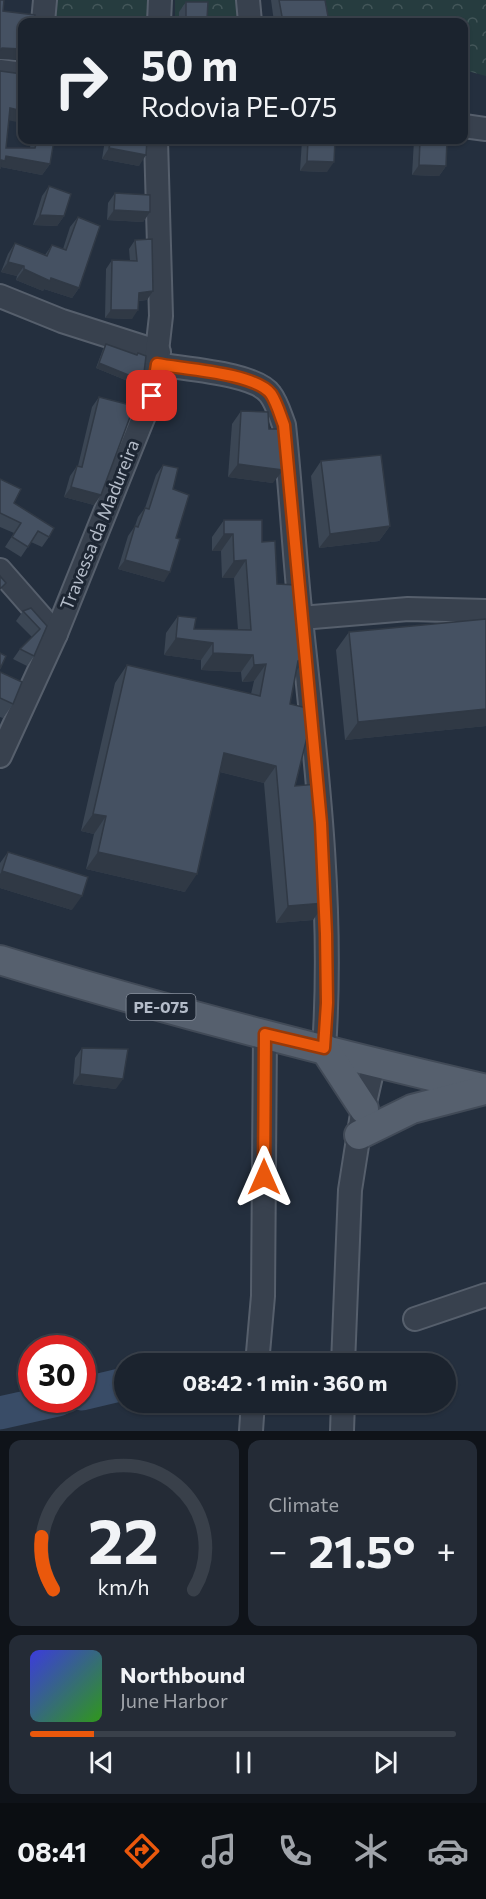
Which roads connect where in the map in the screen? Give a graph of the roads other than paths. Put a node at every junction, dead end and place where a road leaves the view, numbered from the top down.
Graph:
1 (45, 0) edge
2 (160, 0) edge
3 (248, 0) edge
4 (44, 18) edge
5 (159, 18) edge
6 (250, 18) edge
7 (0, 71) edge
8 (18, 73) edge
9 (468, 127) edge
10 (486, 129) edge
11 (156, 144) edge
12 (0, 296) edge
13 (158, 358) junction
14 (0, 570) edge
15 (486, 611) edge
16 (300, 618) junction
17 (56, 634) junction
18 (0, 756) edge
19 (0, 960) edge
20 (265, 1034) junction
21 (324, 1048) junction
22 (374, 1063) junction
23 (486, 1090) edge
24 (361, 1122) junction
25 (486, 1295) edge
26 (415, 1318) dead end
27 (258, 1353) edge
28 (343, 1353) edge
29 (252, 1413) edge
30 (342, 1413) edge
31 (250, 1431) edge
32 (342, 1431) edge

1 - 4 street
2 - 5 street
3 - 6 street
7 - 8 street
9 - 10 street
11 - 13 street, Travessa da Madureira
12 - 13 street
13 - 16 street
13 - 17 street, Travessa da Madureira
14 - 17 street
15 - 16 street
16 - 21 street
17 - 18 street, Travessa da Madureira
19 - 20 main road, PE-075
20 - 21 main road, PE-075
20 - 27 street
21 - 22 main road, PE-075
21 - 24 main road
22 - 23 main road, PE-075
22 - 24 street
23 - 24 main road
24 - 28 street
25 - 26 street
29 - 31 street
30 - 32 street

